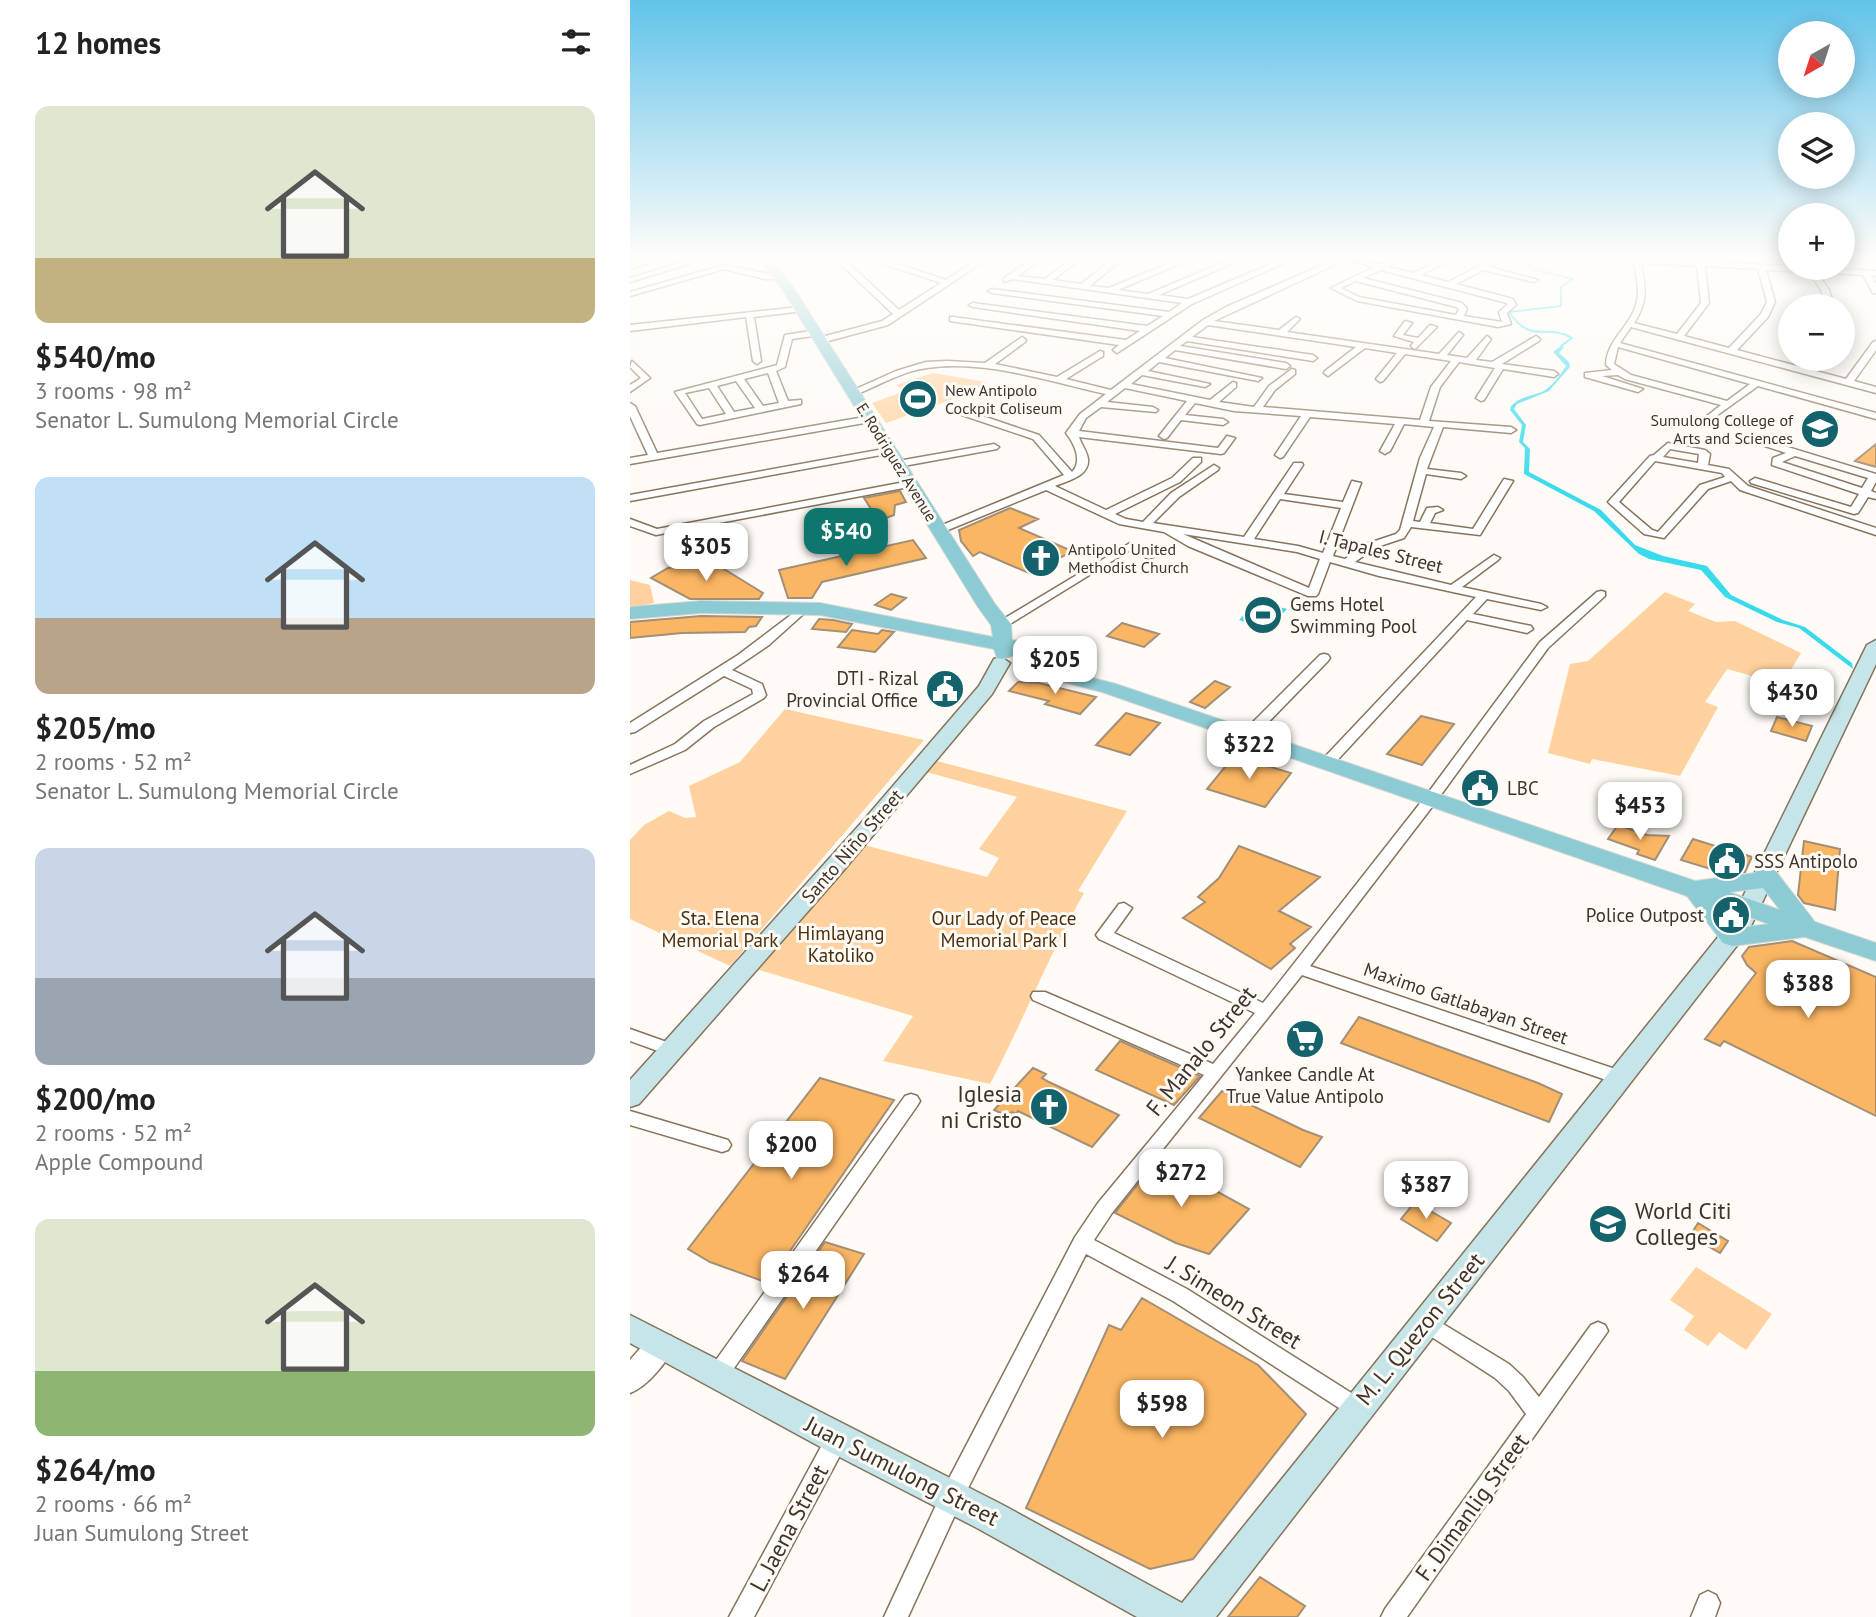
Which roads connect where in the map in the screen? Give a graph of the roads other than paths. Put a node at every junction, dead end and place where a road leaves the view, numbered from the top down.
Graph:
1 (753, 335) edge
2 (1072, 335) edge
3 (1138, 335) edge
4 (1188, 335) edge
5 (1297, 335) edge
6 (1399, 335) edge
7 (1425, 335) edge
8 (1459, 335) dead end
9 (1621, 335) edge
10 (1673, 335) edge
11 (1745, 335) edge
12 (819, 336) joint
13 (1679, 337) joint
14 (1185, 338) junction
15 (1487, 339) dead end
16 (1536, 339) dead end
17 (1022, 340) dead end
18 (1420, 341) junction
19 (1127, 343) junction
20 (1615, 344) junction
21 (1876, 344) edge
22 (1363, 345) junction
23 (1173, 347) junction
24 (1117, 350) dead end
25 (1731, 351) junction
26 (1406, 352) junction
27 (1100, 354) dead end
28 (1441, 356) junction
29 (1313, 358) dead end
30 (1158, 359) junction
31 (1457, 359) junction
32 (757, 361) dead end
33 (1470, 361) junction
34 (632, 364) dead end
35 (1778, 364) edge
36 (1498, 365) junction
37 (986, 367) junction
38 (771, 370) junction
39 (1805, 371) edge
40 (1141, 372) junction
41 (1328, 373) dead end
42 (1618, 373) junction
43 (1555, 374) dead end
44 (739, 378) junction
45 (1258, 378) dead end
46 (1380, 379) dead end
47 (1058, 382) junction
48 (1757, 383) junction
49 (1849, 383) junction
50 (1205, 384) dead end
51 (712, 385) junction
52 (1124, 385) junction
53 (1233, 385) dead end
54 (1671, 388) junction
55 (630, 389) edge
56 (1876, 390) edge
57 (854, 391) junction
58 (1112, 394) junction
59 (1481, 398) dead end
60 (1193, 399) junction
61 (798, 402) dead end
62 (784, 404) junction
63 (1099, 404) junction
64 (1212, 404) junction
65 (1729, 404) junction
66 (630, 406) edge
67 (760, 409) junction
68 (953, 409) dead end
69 (1256, 410) junction
70 (731, 415) junction
71 (1306, 415) junction
72 (1712, 416) dead end
73 (1876, 416) edge
74 (1179, 417) junction
75 (870, 419) junction
76 (1223, 422) dead end
77 (1401, 422) junction
78 (1423, 424) junction
79 (1439, 425) junction
80 (1490, 428) junction
81 (1511, 430) dead end
82 (1071, 433) junction
83 (1164, 436) dead end
84 (1230, 438) dead end
85 (1487, 442) dead end
86 (1765, 443) dead end
87 (994, 447) dead end
88 (1662, 451) junction
89 (1385, 452) dead end
90 (1795, 452) junction
91 (1280, 455) dead end
92 (654, 457) junction
93 (894, 458) junction
94 (1197, 460) dead end
95 (630, 461) edge
96 (1298, 465) dead end
97 (1703, 466) junction
98 (1214, 468) dead end
99 (1423, 471) junction
100 (1461, 476) dead end
101 (1071, 477) junction
102 (1731, 478) junction
103 (1508, 481) dead end
104 (1755, 481) dead end
105 (1356, 482) dead end
106 (910, 484) junction
107 (1048, 487) junction
108 (1871, 494) edge
109 (1278, 496) junction
110 (630, 498) edge
111 (1346, 506) junction
112 (1438, 510) dead end
113 (1105, 515) junction
114 (630, 522) edge
115 (1407, 523) junction
116 (1146, 525) junction
117 (1424, 525) junction
118 (1165, 528) junction
119 (940, 530) junction
120 (1876, 532) edge
121 (1248, 540) junction
122 (1149, 556) dead end
123 (1325, 556) junction
124 (1494, 558) dead end
125 (1347, 563) junction
126 (1452, 589) junction
127 (1601, 594) dead end
128 (980, 596) junction
129 (1484, 596) junction
130 (1541, 607) dead end
131 (804, 608) junction
132 (630, 613) edge
133 (1466, 616) junction
134 (1006, 621) junction
135 (1527, 629) dead end
136 (1876, 645) edge
137 (1016, 653) junction
138 (1324, 658) dead end
139 (722, 670) junction
140 (1023, 672) junction
141 (1870, 672) edge
142 (988, 686) junction
143 (1109, 688) junction
144 (630, 729) edge
145 (1247, 736) junction
146 (1326, 764) junction
147 (630, 770) edge
148 (1430, 800) junction
149 (1765, 877) junction
150 (1695, 889) junction
151 (1124, 908) dead end
152 (1750, 909) junction
153 (1807, 929) junction
154 (1732, 937) junction
155 (1876, 952) edge
156 (1298, 968) junction
157 (1039, 996) dead end
158 (1266, 1012) junction
159 (630, 1035) edge
160 (672, 1050) junction
161 (1215, 1072) junction
162 (1621, 1078) junction
163 (630, 1097) edge
164 (911, 1101) dead end
165 (630, 1118) edge
166 (722, 1145) dead end
167 (1082, 1243) junction
168 (1425, 1322) junction
169 (630, 1328) edge
170 (1598, 1331) dead end
171 (661, 1345) junction
172 (718, 1374) junction
173 (630, 1380) edge
174 (1357, 1408) junction
175 (1539, 1414) junction
176 (837, 1439) junction
177 (952, 1496) junction
178 (741, 1617) edge
179 (896, 1617) edge
180 (1172, 1617) edge
181 (1194, 1617) edge
182 (1393, 1617) edge

1 - 32 street
2 - 19 street
3 - 19 street
4 - 14 street
5 - 22 street
6 - 18 street
7 - 18 street
8 - 28 street
9 - 20 street
10 - 13 street
11 - 25 street
12 - 38 street
12 - 57 main road, E. Rodriguez Avenue
13 - 25 street
14 - 23 street
14 - 29 street
15 - 33 street
16 - 36 street
17 - 37 street
18 - 26 street
19 - 24 street
20 - 42 street
20 - 48 street
21 - 49 street
22 - 26 street
22 - 41 street
23 - 30 street
23 - 69 street
25 - 35 street
26 - 28 street
26 - 46 street
27 - 47 street
28 - 31 street
30 - 40 street
30 - 45 street
31 - 33 street
31 - 78 street
33 - 36 street
34 - 55 street
36 - 43 street
36 - 59 street
37 - 47 street
37 - 57 street
38 - 44 street
38 - 62 street
39 - 49 street
40 - 50 street
40 - 52 street
42 - 54 street
42 - 54 street
44 - 51 street
44 - 67 street
47 - 58 street
48 - 65 street
48 - 73 street
49 - 56 street
51 - 70 street
51 - 70 street
52 - 58 street
52 - 60 street
53 - 64 street
54 - 65 street
57 - 75 main road, E. Rodriguez Avenue
58 - 63 street
58 - 63 street
60 - 64 street
60 - 74 street
61 - 62 street
62 - 67 street
63 - 82 street
64 - 69 street
65 - 72 street
66 - 92 street
67 - 70 street
68 - 101 street
69 - 71 street
71 - 77 street
71 - 91 street
74 - 76 street
74 - 83 street
75 - 92 street
75 - 93 main road, E. Rodriguez Avenue
77 - 78 street
77 - 89 street
78 - 79 street
79 - 80 street
79 - 99 street
80 - 81 street
80 - 85 street
82 - 84 street
82 - 101 street
86 - 90 street
87 - 93 street
88 - 97 street
88 - 97 street
88 - 102 street
90 - 108 street
90 - 108 street
92 - 95 street
93 - 106 main road, E. Rodriguez Avenue
93 - 110 street
94 - 113 street
96 - 109 street
97 - 102 street
98 - 116 street
99 - 100 street
99 - 115 street
101 - 107 street
102 - 120 street
103 - 117 street
104 - 108 street
105 - 111 street
106 - 114 street
106 - 119 main road, E. Rodriguez Avenue
107 - 113 street, I. Tapales Street
107 - 119 street
109 - 111 street
109 - 121 street
111 - 123 street
112 - 117 street
113 - 116 street, I. Tapales Street
115 - 117 street
115 - 125 street
116 - 118 street, I. Tapales Street
118 - 121 street, I. Tapales Street
118 - 123 street
119 - 128 main road, E. Rodriguez Avenue
121 - 123 street, I. Tapales Street
122 - 134 street
123 - 125 street, I. Tapales Street
124 - 126 street
125 - 126 street, I. Tapales Street
126 - 129 street, I. Tapales Street
127 - 148 street, F. Manalo Street
128 - 134 main road, E. Rodriguez Avenue
128 - 137 main road, E. Rodriguez Avenue
129 - 130 street, I. Tapales Street
129 - 133 street
131 - 132 main road
131 - 137 main road
131 - 139 street
133 - 135 street
133 - 146 street
134 - 137 main road, E. Rodriguez Avenue
136 - 141 main road, M. L. Quezon Street
137 - 140 main road
137 - 140 main road
137 - 142 main road, Santo Niño Street
137 - 143 main road
138 - 145 street
139 - 144 street
139 - 147 street
140 - 142 main road, Santo Niño Street
140 - 143 main road
141 - 149 main road, M. L. Quezon Street
142 - 160 main road, Santo Niño Street
143 - 145 main road
145 - 146 main road
146 - 148 main road
148 - 150 main road
148 - 156 street, F. Manalo Street
149 - 150 main road
149 - 152 main road, M. L. Quezon Street
149 - 153 main road
150 - 152 main road
150 - 154 main road
151 - 158 street
152 - 153 main road
152 - 154 main road, M. L. Quezon Street
153 - 154 main road
153 - 155 main road
154 - 162 main road, M. L. Quezon Street
156 - 158 street, F. Manalo Street
156 - 162 street, Maximo Gatlabayan Street
157 - 161 street
158 - 161 street, F. Manalo Street
159 - 160 street
160 - 163 main road, Santo Niño Street
161 - 167 street, F. Manalo Street
162 - 168 main road, M. L. Quezon Street
164 - 172 street
165 - 166 street
167 - 174 street, J. Simeon Street
167 - 177 street, F. Manalo Street
168 - 174 main road, M. L. Quezon Street
168 - 175 street, F. Dimanlig Street
169 - 171 main road, Juan Sumulong Street
170 - 175 street
171 - 172 main road, Juan Sumulong Street
171 - 173 street
172 - 176 main road, Juan Sumulong Street
174 - 181 main road, M. L. Quezon Street
175 - 182 street, F. Dimanlig Street
176 - 177 main road, Juan Sumulong Street
176 - 178 street, L. Jaena Street
177 - 179 street, F. Manalo Street
177 - 180 main road, Juan Sumulong Street

